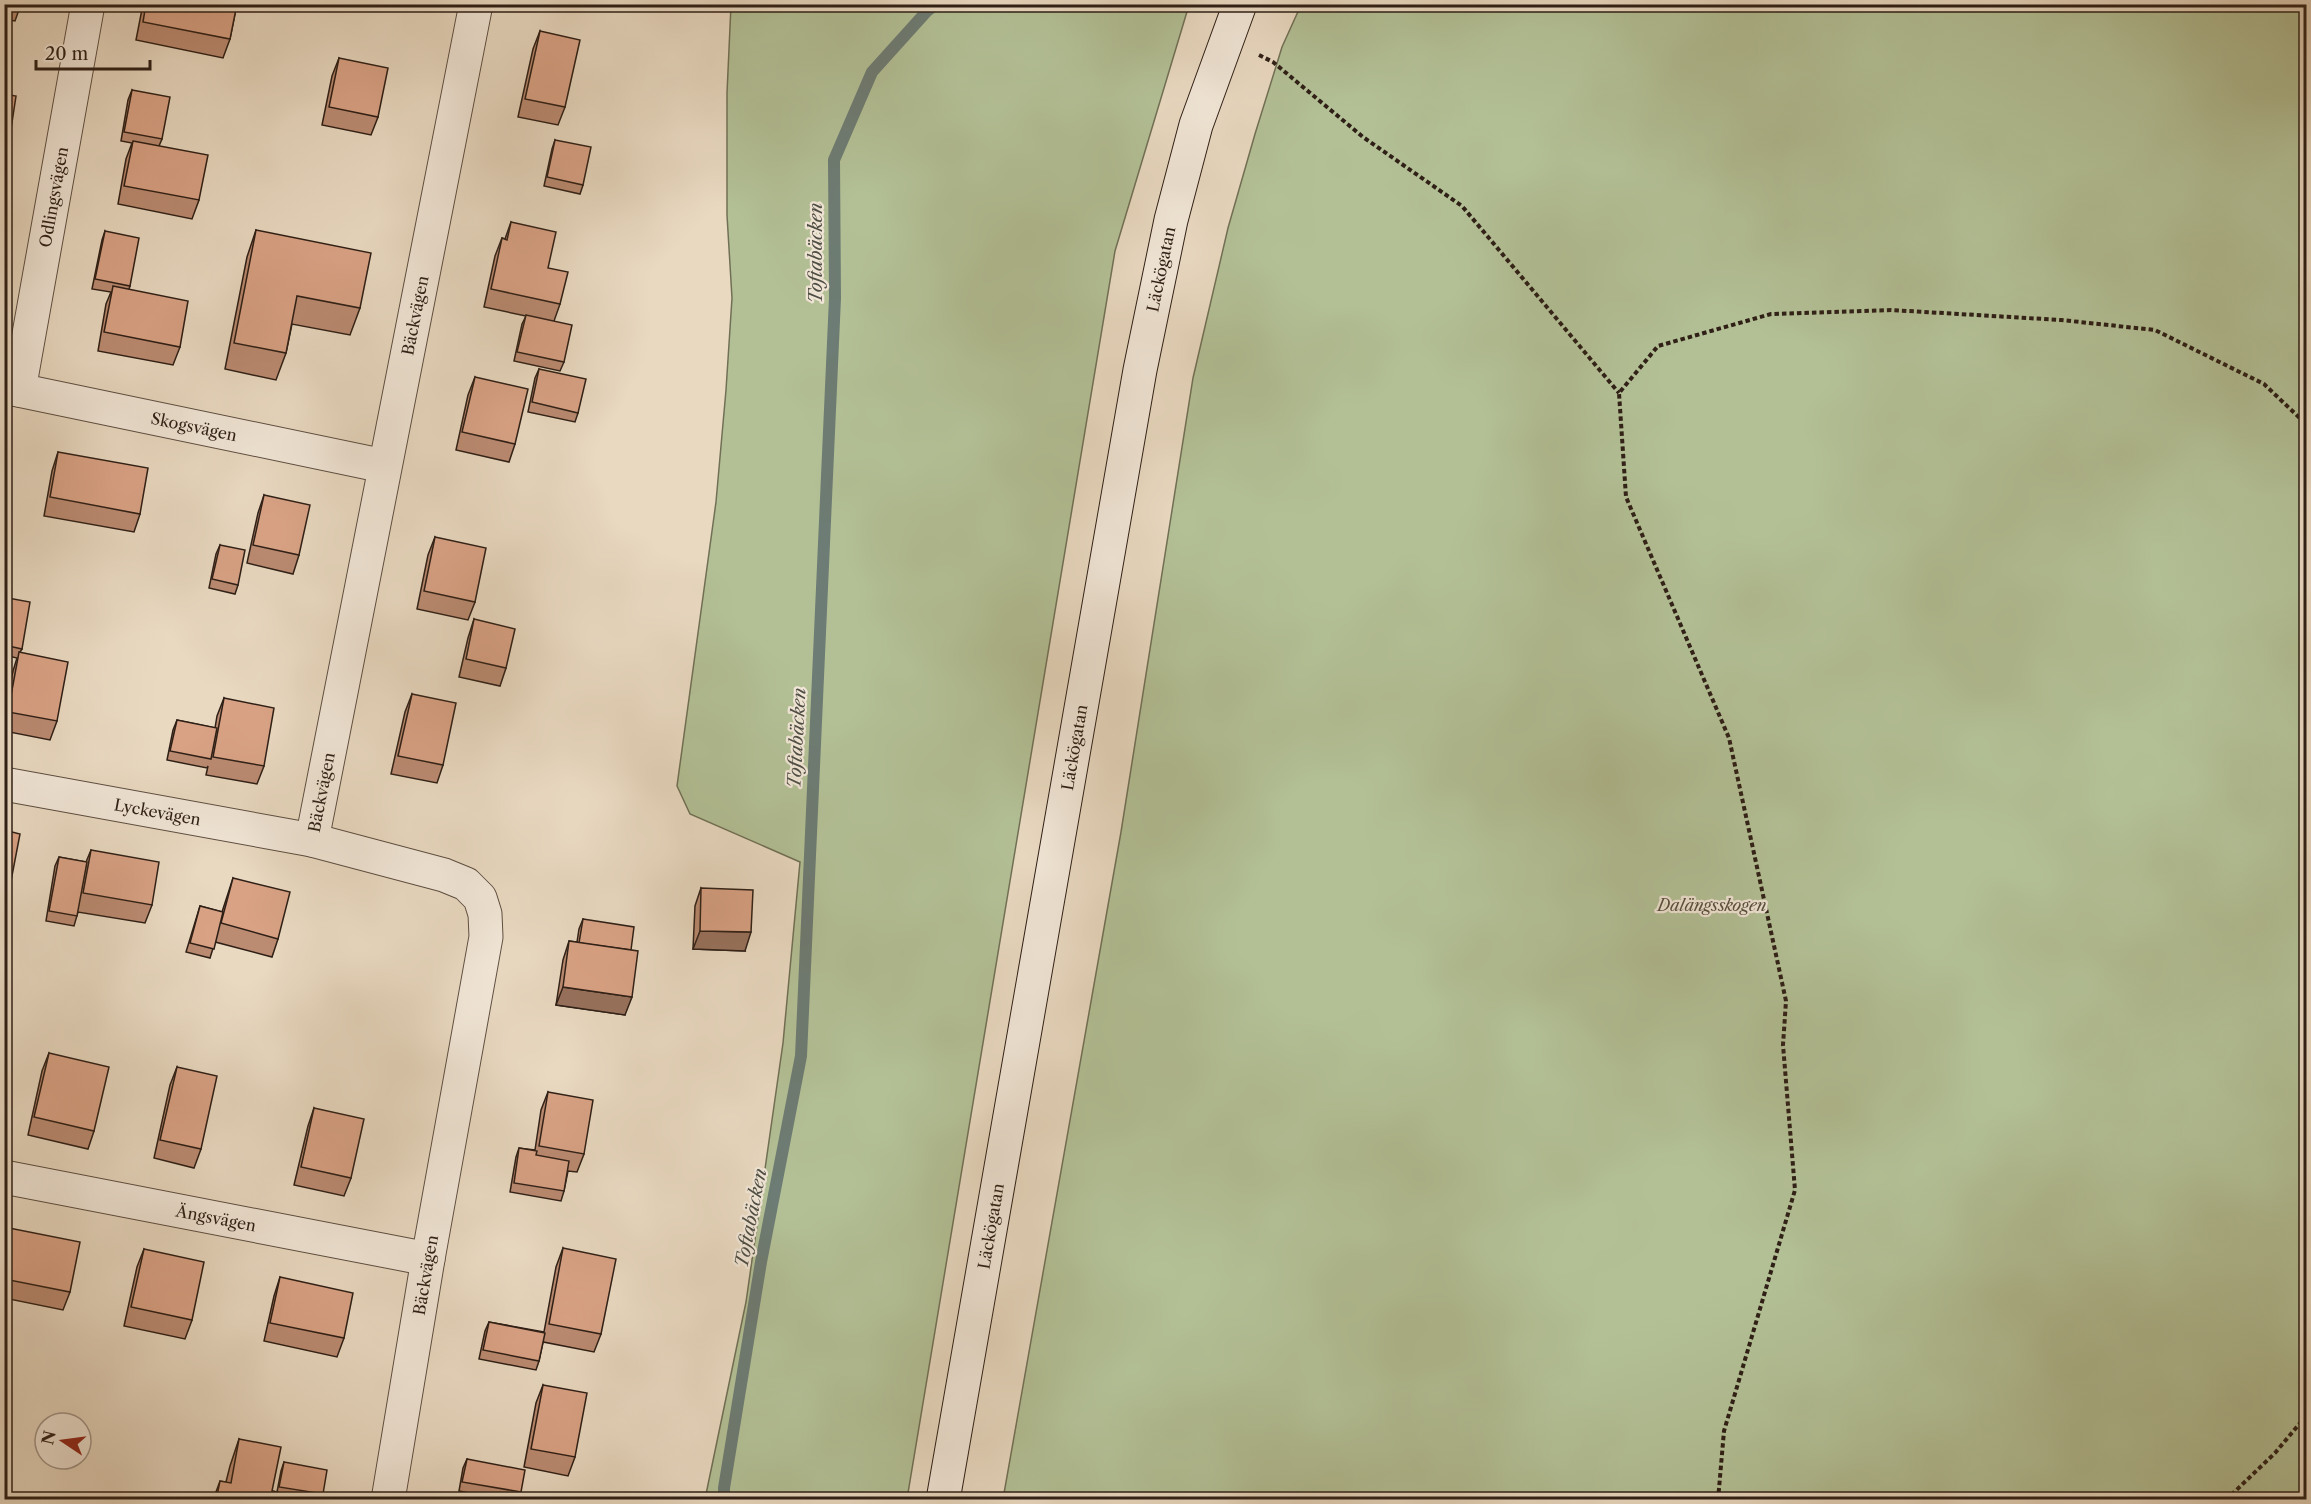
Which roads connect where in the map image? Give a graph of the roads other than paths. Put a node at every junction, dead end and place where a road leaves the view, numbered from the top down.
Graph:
1 (88, 4) edge
2 (476, 4) edge
3 (1240, 4) edge
4 (12, 388) edge
5 (384, 466) junction
6 (4, 784) edge
7 (312, 840) junction
8 (4, 1177) edge
9 (428, 1259) junction
10 (388, 1500) edge
11 (943, 1500) edge

1 - 4 street, Odlingsvägen
2 - 5 street, Bäckvägen
3 - 11 street, Läckögatan
4 - 5 street, Skogsvägen
5 - 7 street, Bäckvägen
6 - 7 street, Lyckevägen
7 - 9 street, Bäckvägen
8 - 9 street, Ängsvägen
9 - 10 street, Bäckvägen

